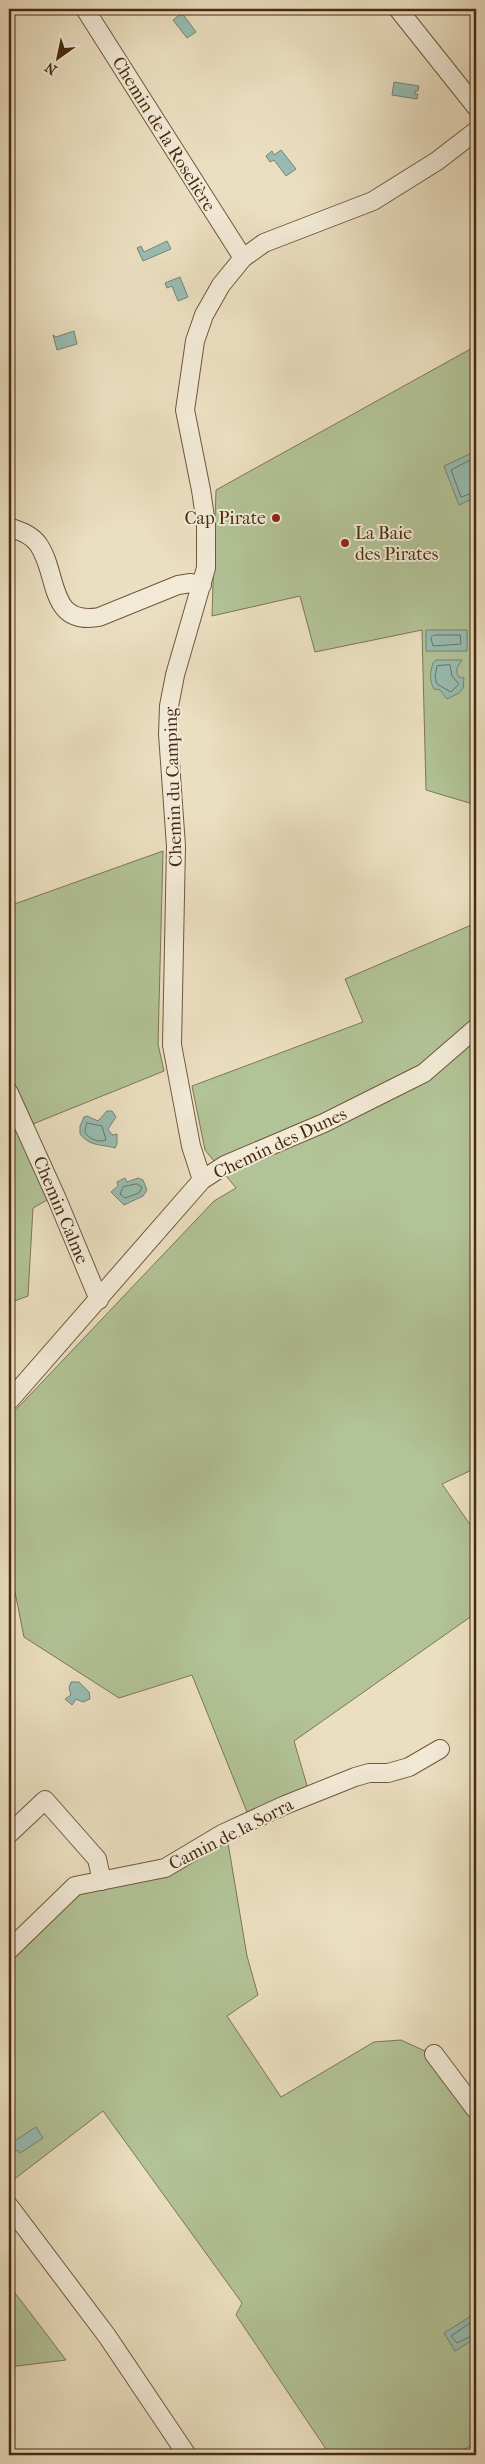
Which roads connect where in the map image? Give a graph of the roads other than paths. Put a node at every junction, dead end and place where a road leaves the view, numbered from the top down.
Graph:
1 (85, 9) edge
2 (398, 9) edge
3 (476, 107) edge
4 (476, 131) edge
5 (242, 258) junction
6 (9, 527) edge
7 (202, 585) junction
8 (476, 1028) edge
9 (9, 1093) edge
10 (202, 1180) junction
11 (99, 1300) junction
12 (9, 1400) edge
13 (440, 1748) dead end
14 (9, 1834) edge
15 (102, 1881) junction
16 (9, 1950) edge
17 (434, 2054) dead end
18 (476, 2110) edge
19 (9, 2206) edge
20 (187, 2455) edge

1 - 5 street, Chemin de la Roselière
2 - 3 street
4 - 5 street, Chemin du Camping
5 - 7 street, Chemin du Camping
6 - 7 street
7 - 10 street, Chemin du Camping
8 - 10 street, Chemin des Dunes
9 - 11 street, Chemin Calme
10 - 11 street, Chemin des Dunes
11 - 12 street, Chemin des Dunes
13 - 15 street, Camin de la Sorra
14 - 15 street
15 - 16 street, Camin de la Sorra
17 - 18 street
19 - 20 street

